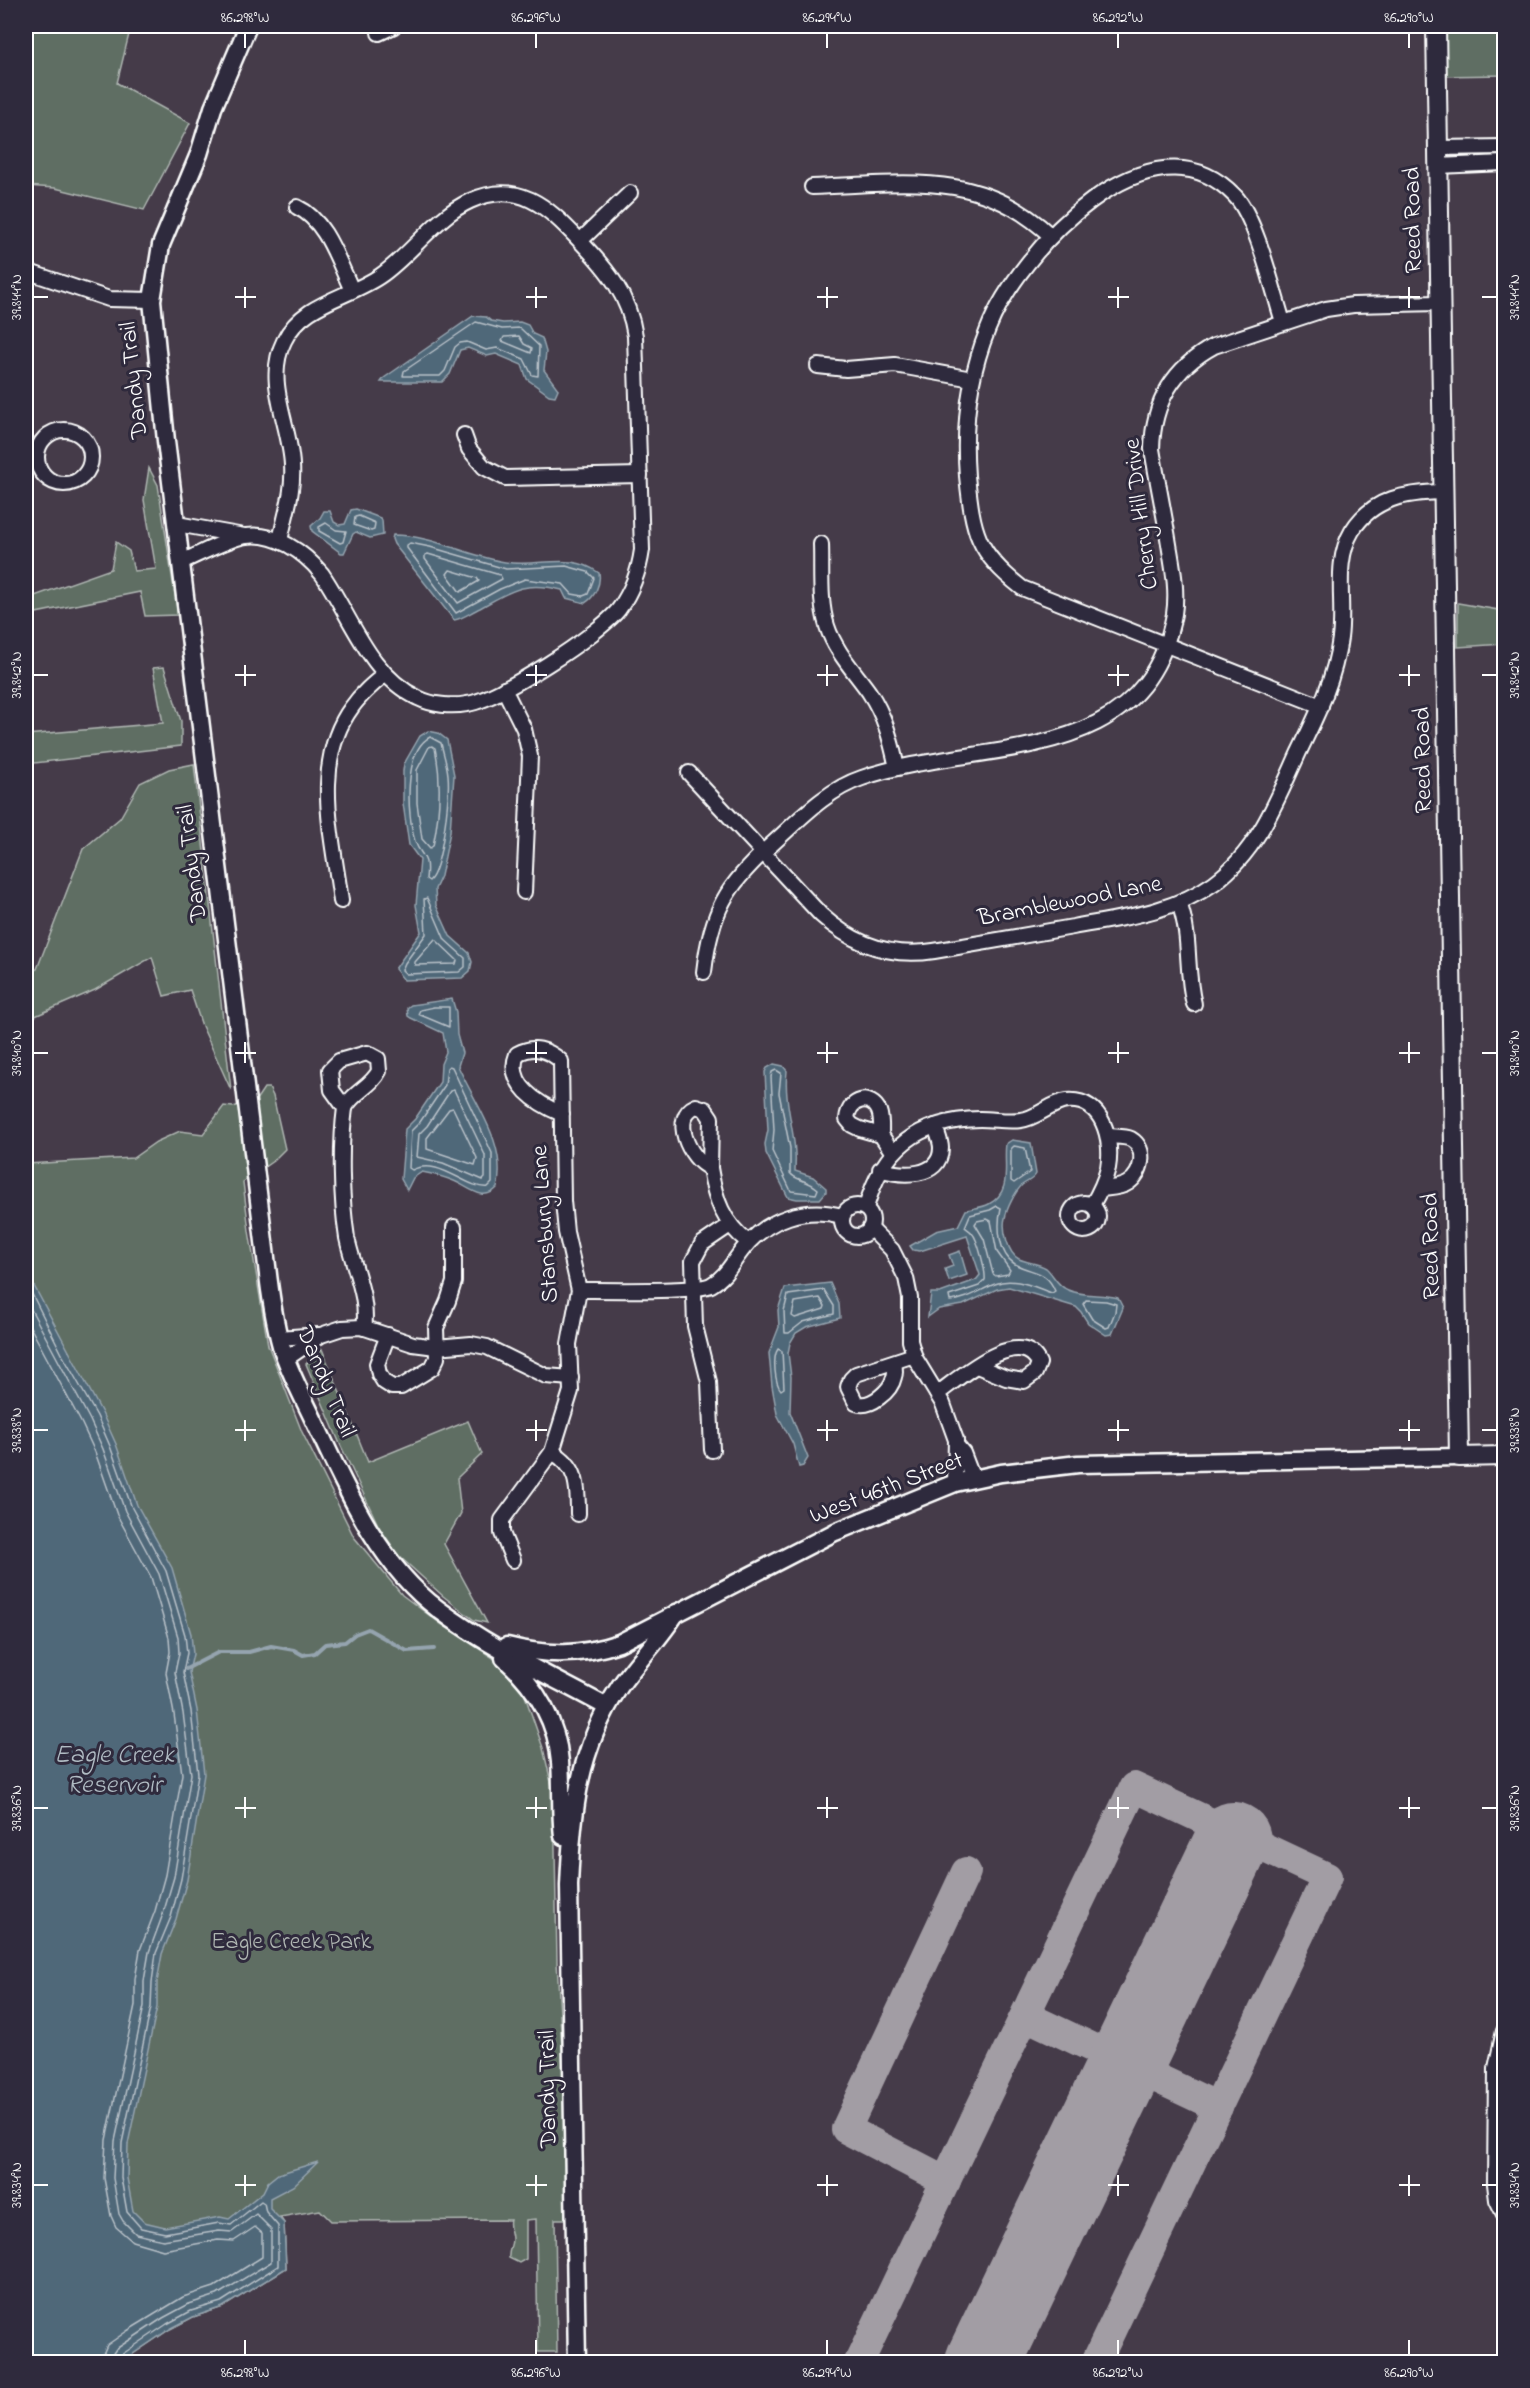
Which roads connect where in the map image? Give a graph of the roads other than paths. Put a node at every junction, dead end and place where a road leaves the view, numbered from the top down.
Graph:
1 (394, 26) edge
2 (1436, 26) edge
3 (242, 28) edge
4 (379, 33) dead end
5 (1504, 147) edge
6 (1438, 157) junction
7 (1504, 163) edge
8 (812, 187) dead end
9 (630, 193) dead end
10 (297, 207) dead end
11 (1051, 236) junction
12 (580, 241) junction
13 (26, 271) edge
14 (352, 290) junction
15 (152, 300) junction
16 (1439, 303) junction
17 (1283, 322) junction
18 (818, 366) dead end
19 (972, 379) junction
20 (464, 435) dead end
21 (31, 453) edge
22 (640, 475) junction
23 (1443, 492) junction
24 (177, 524) junction
25 (244, 536) junction
26 (280, 541) junction
27 (821, 544) dead end
28 (182, 562) junction
29 (1166, 644) junction
30 (385, 674) junction
31 (504, 689) junction
32 (1321, 706) junction
33 (897, 768) junction
34 (689, 773) dead end
35 (763, 852) junction
36 (524, 892) dead end
37 (341, 901) dead end
38 (1179, 903) junction
39 (704, 972) dead end
40 (1194, 1004) dead end
41 (345, 1108) dead end
42 (562, 1114) junction
43 (935, 1126) junction
44 (881, 1135) dead end
45 (1108, 1136) junction
46 (893, 1153) junction
47 (710, 1168) dead end
48 (880, 1169) junction
49 (1101, 1189) junction
50 (1092, 1205) dead end
51 (866, 1208) junction
52 (842, 1216) junction
53 (730, 1225) junction
54 (454, 1227) dead end
55 (870, 1228) junction
56 (748, 1242) junction
57 (693, 1288) junction
58 (579, 1290) junction
59 (364, 1328) junction
60 (321, 1335) junction
61 (387, 1335) junction
62 (279, 1338) junction
63 (436, 1347) junction
64 (914, 1355) junction
65 (286, 1359) junction
66 (894, 1362) junction
67 (976, 1366) dead end
68 (571, 1378) junction
69 (937, 1394) junction
70 (957, 1446) junction
71 (712, 1450) dead end
72 (552, 1452) junction
73 (1504, 1456) edge
74 (1459, 1457) junction
75 (973, 1479) junction
76 (955, 1484) junction
77 (578, 1514) dead end
78 (513, 1560) dead end
79 (676, 1612) junction
80 (485, 1641) junction
81 (607, 1707) junction
82 (568, 1886) junction
83 (1504, 2031) edge
84 (1504, 2214) edge
85 (576, 2362) edge

1 - 4 street
2 - 6 main road, Reed Road
3 - 15 street, Dandy Trail
5 - 6 street
6 - 7 street
6 - 16 main road, Reed Road
8 - 11 street
9 - 12 street
10 - 14 street
11 - 17 street
11 - 19 street
12 - 14 street
12 - 22 street
13 - 15 street
14 - 26 street
15 - 24 street, Dandy Trail
16 - 17 street, Cherry Hill Drive
16 - 23 main road, Reed Road
17 - 29 street, Cherry Hill Drive
18 - 19 street
19 - 29 street
20 - 22 street
21 - 21 street
22 - 31 street
23 - 32 street, Bramblewood Lane
23 - 74 main road, Reed Road
24 - 25 street
24 - 28 street, Dandy Trail
25 - 26 street
25 - 28 street
26 - 30 street
27 - 33 street
28 - 62 street, Dandy Trail
29 - 32 street
29 - 33 street, Cherry Hill Drive
30 - 31 street
30 - 37 street
31 - 36 street
32 - 38 street, Bramblewood Lane
33 - 35 street, Cherry Hill Drive
34 - 35 street, Bramblewood Lane
35 - 38 street, Bramblewood Lane
35 - 39 street, Cherry Hill Drive
38 - 40 street
41 - 59 street
42 - 42 street, Stansbury Lane
42 - 58 street, Stansbury Lane
43 - 45 street
43 - 46 street
43 - 48 street
44 - 46 street
45 - 49 street
45 - 49 street
46 - 48 street
47 - 53 street
48 - 51 street
49 - 50 street
51 - 52 street
51 - 55 street
52 - 55 street
52 - 56 street
53 - 56 street
53 - 57 street
54 - 63 street
55 - 64 street
56 - 57 street
57 - 58 street
57 - 71 street
58 - 68 street, Stansbury Lane
59 - 60 street
59 - 61 street
60 - 62 street
60 - 65 street
61 - 63 street
61 - 63 street
62 - 65 street, Dandy Trail
63 - 68 street
64 - 66 street
64 - 69 street
65 - 80 street, Dandy Trail
66 - 66 street
67 - 69 street
68 - 72 street, Stansbury Lane
69 - 70 street
70 - 75 street
70 - 76 street
72 - 77 street
72 - 78 street, Stansbury Lane
73 - 74 main road, West 46th Street
74 - 75 street, West 46th Street
75 - 76 street, West 46th Street
76 - 79 street, West 46th Street
79 - 80 street, West 46th Street
79 - 81 street
80 - 81 street
80 - 82 street
81 - 82 street
82 - 85 street, Dandy Trail
83 - 84 street

